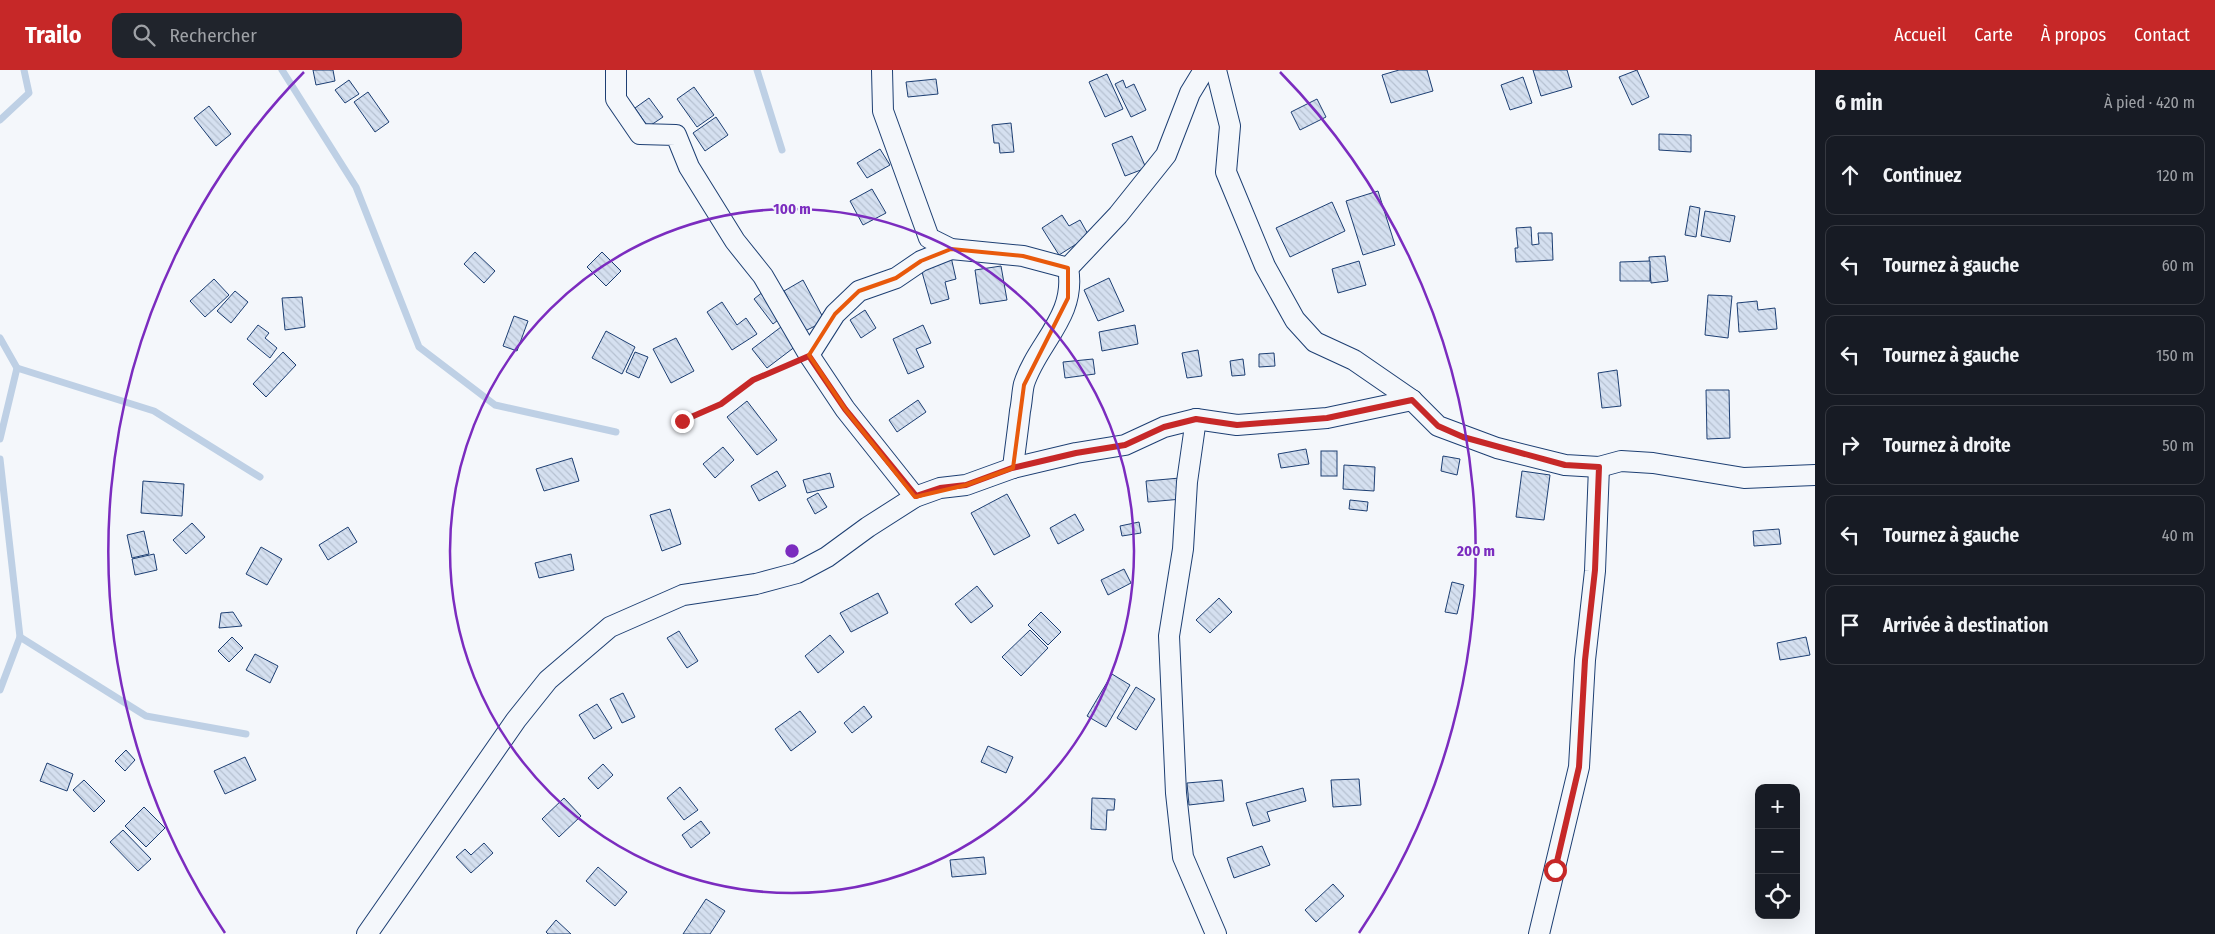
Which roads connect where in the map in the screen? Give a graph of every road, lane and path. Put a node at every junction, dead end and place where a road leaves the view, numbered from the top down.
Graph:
1 (616, 70) edge
2 (882, 70) edge
3 (1204, 70) edge
4 (1216, 70) edge
5 (951, 249) junction
6 (1068, 268) junction
7 (809, 356) junction
8 (1412, 400) junction
9 (1196, 419) junction
10 (682, 421) dead end
11 (1599, 467) junction
12 (1012, 468) junction
13 (1815, 475) edge
14 (916, 496) junction
15 (367, 934) edge
16 (1216, 934) edge
17 (1539, 934) edge

1 - 7 street
2 - 5 street
3 - 6 street
4 - 8 street
5 - 6 street
5 - 7 street
6 - 12 street
7 - 10 path
7 - 14 street
8 - 9 street
8 - 11 street
9 - 12 street
9 - 16 street
11 - 13 street
11 - 17 street
12 - 14 street
14 - 15 street

